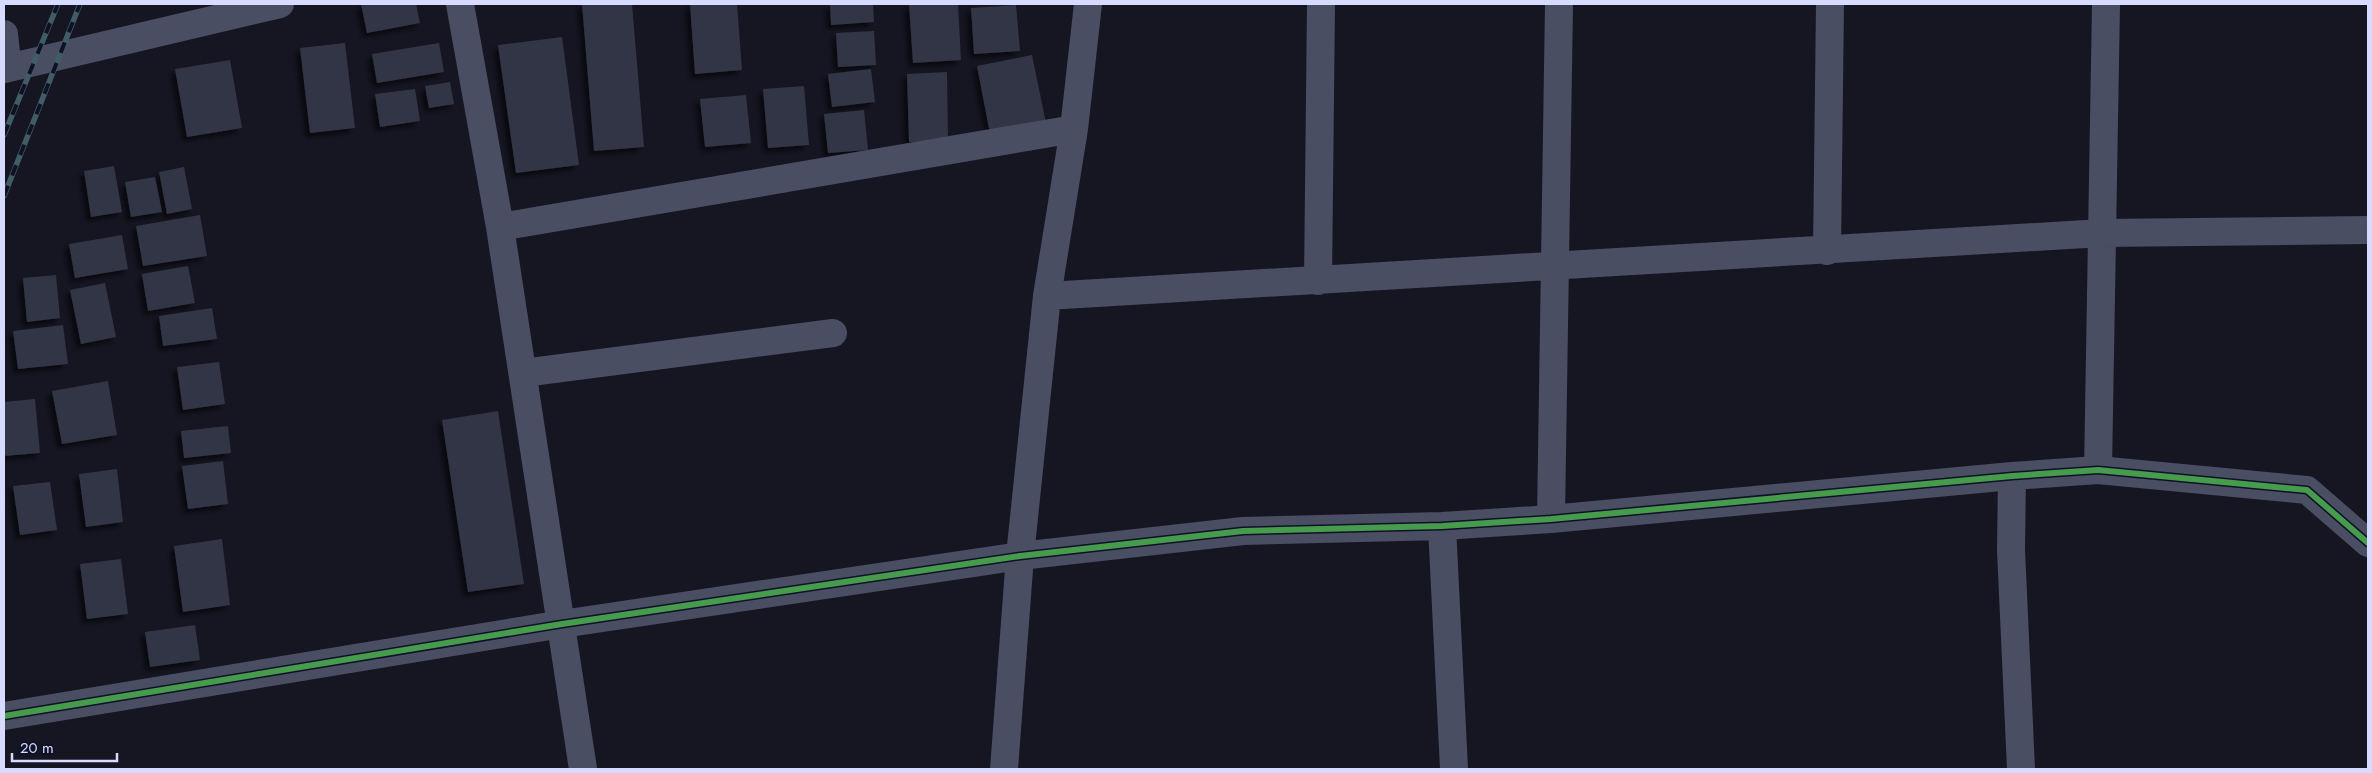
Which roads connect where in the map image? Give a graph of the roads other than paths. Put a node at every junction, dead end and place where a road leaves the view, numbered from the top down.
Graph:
1 (280, 4) edge
2 (460, 4) edge
3 (1088, 4) edge
4 (1322, 4) edge
5 (1559, 4) edge
6 (1830, 4) edge
7 (2106, 4) edge
8 (4, 34) edge
9 (4, 58) edge
10 (4, 69) edge
11 (1074, 129) junction
12 (500, 227) junction
13 (2368, 230) edge
14 (2102, 234) junction
15 (1827, 251) junction
16 (1555, 268) junction
17 (1318, 281) junction
18 (1047, 296) junction
19 (834, 333) dead end
20 (523, 374) junction
21 (2098, 470) junction
22 (2012, 476) junction
23 (1551, 519) junction
24 (1442, 526) junction
25 (2368, 543) edge
26 (1020, 556) junction
27 (562, 624) junction
28 (4, 716) edge
29 (583, 769) edge
30 (1004, 769) edge
31 (1454, 769) edge
32 (2021, 769) edge

1 - 10 street
2 - 12 street
3 - 11 street
4 - 17 street
5 - 16 street
6 - 15 street
7 - 14 street
8 - 9 street
11 - 12 street
11 - 18 street
12 - 20 street
13 - 14 street
14 - 15 street
14 - 21 street
15 - 16 street
16 - 17 street
16 - 23 street
17 - 18 street
18 - 26 street
19 - 20 street
20 - 27 street
21 - 22 street
21 - 25 street
22 - 23 street
22 - 32 street
23 - 24 street
24 - 26 street
24 - 31 street
26 - 27 street
26 - 30 street
27 - 28 street
27 - 29 street

